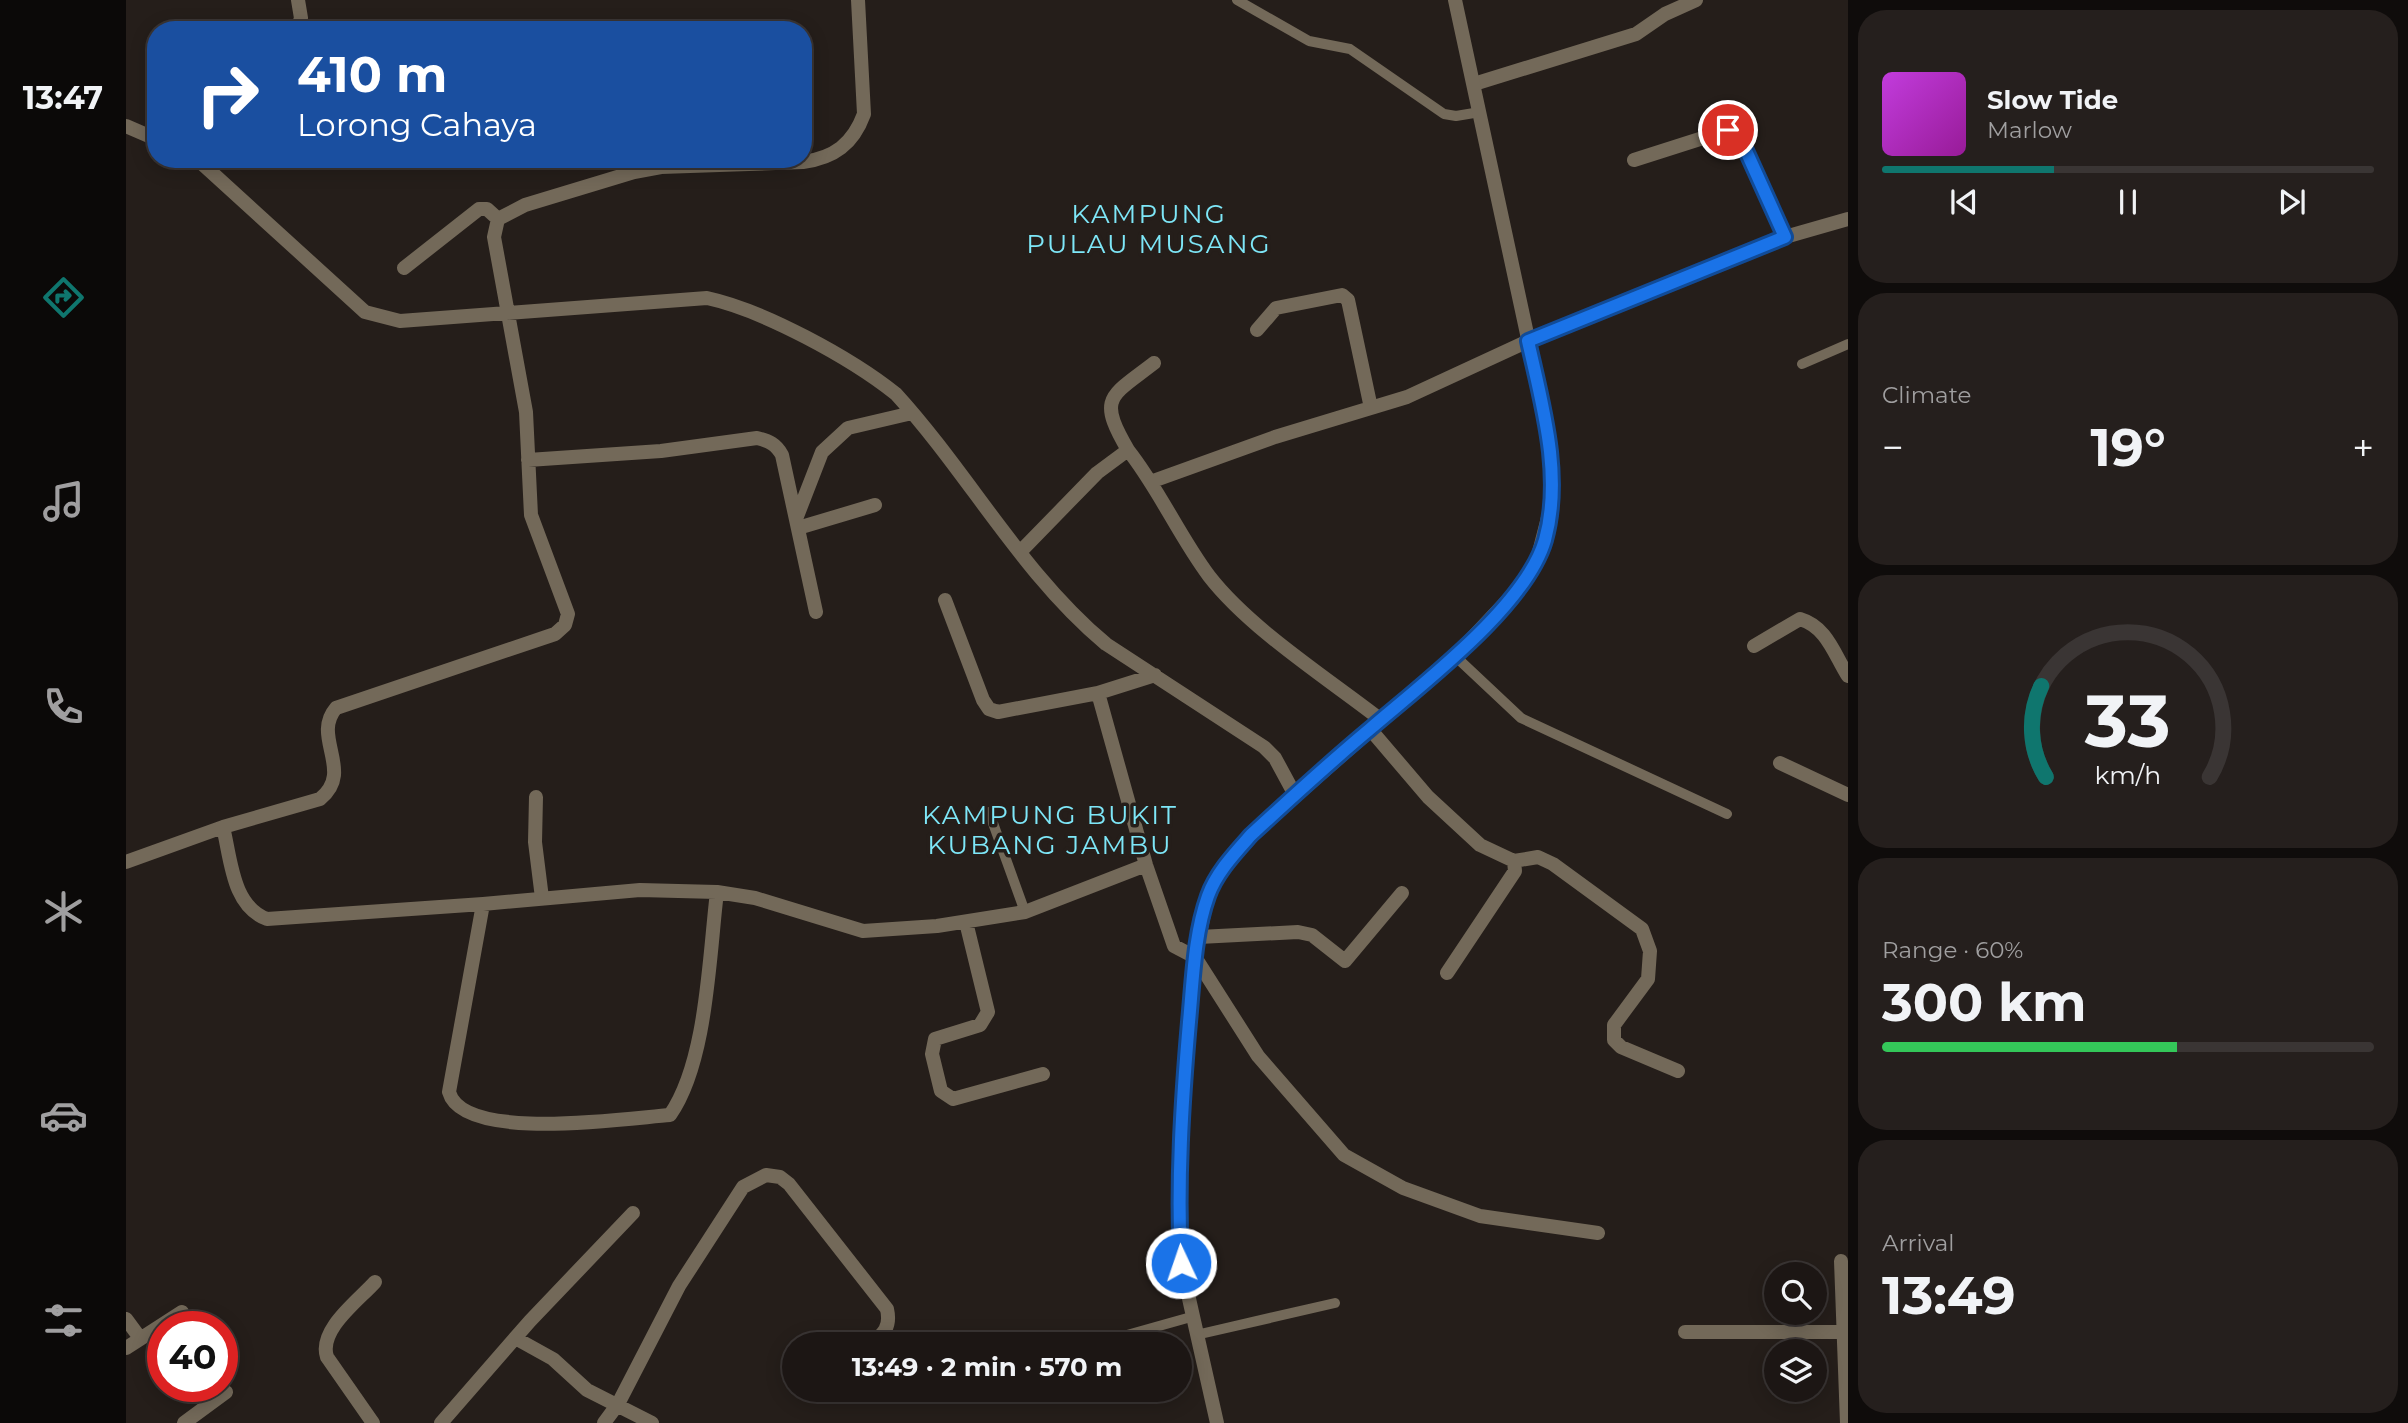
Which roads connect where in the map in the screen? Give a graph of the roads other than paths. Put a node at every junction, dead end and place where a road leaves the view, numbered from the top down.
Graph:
1 (298, 0) edge
2 (858, 0) edge
3 (1237, 0) edge
4 (1455, 0) edge
5 (1696, 0) edge
6 (300, 21) edge
7 (1474, 84) junction
8 (1480, 112) junction
9 (126, 126) edge
10 (147, 135) edge
11 (1634, 160) dead end
12 (812, 161) edge
13 (207, 168) edge
14 (656, 168) edge
15 (498, 219) junction
16 (1848, 219) edge
17 (1785, 237) junction
18 (404, 268) dead end
19 (508, 304) junction
20 (1256, 330) dead end
21 (1528, 341) junction
22 (1848, 344) edge
23 (1154, 363) dead end
24 (1802, 364) dead end
25 (1371, 408) junction
26 (912, 412) junction
27 (1128, 450) junction
28 (528, 460) junction
29 (1153, 481) junction
30 (874, 505) dead end
31 (797, 523) junction
32 (1020, 552) junction
33 (945, 600) dead end
34 (816, 612) dead end
35 (1754, 646) dead end
36 (1455, 656) junction
37 (1155, 676) junction
38 (1848, 676) edge
39 (1098, 693) junction
40 (1376, 724) junction
41 (1780, 763) dead end
42 (1295, 795) junction
43 (1848, 795) edge
44 (536, 797) dead end
45 (989, 812) dead end
46 (1727, 814) dead end
47 (223, 827) junction
48 (1514, 861) junction
49 (126, 862) edge
50 (1146, 865) junction
51 (717, 892) junction
52 (1402, 893) dead end
53 (542, 898) junction
54 (483, 904) junction
55 (1026, 912) junction
56 (966, 922) junction
57 (1199, 937) junction
58 (1195, 957) junction
59 (1447, 973) dead end
60 (1678, 1071) dead end
61 (1042, 1074) dead end
62 (633, 1213) dead end
63 (1598, 1233) dead end
64 (1841, 1261) dead end
65 (375, 1282) dead end
66 (1335, 1303) dead end
67 (1191, 1317) junction
68 (126, 1319) edge
69 (884, 1332) edge
70 (1138, 1332) edge
71 (1685, 1332) dead end
72 (1844, 1332) junction
73 (147, 1334) edge
74 (1196, 1335) junction
75 (140, 1338) junction
76 (517, 1339) junction
77 (126, 1348) edge
78 (212, 1402) edge
79 (618, 1404) junction
80 (184, 1423) edge
81 (373, 1423) edge
82 (441, 1423) edge
83 (604, 1423) edge
84 (652, 1423) edge
85 (1217, 1423) edge
86 (1834, 1423) edge
87 (1847, 1423) edge

1 - 6 street
2 - 12 street
3 - 8 lane
4 - 7 street
5 - 7 street
7 - 8 street
8 - 21 street
9 - 10 street
11 - 17 street
13 - 19 street
14 - 15 street
15 - 18 street
15 - 19 street
16 - 17 street
17 - 21 street
19 - 26 street
19 - 28 street
20 - 25 street
21 - 25 street
21 - 36 street
22 - 24 lane
23 - 27 street
25 - 29 street
26 - 31 street
26 - 32 street
27 - 29 street
27 - 32 street
28 - 31 street
28 - 47 street
29 - 40 street
30 - 31 street
31 - 34 street
32 - 37 street
33 - 39 street
35 - 38 street
36 - 40 street
36 - 46 lane
37 - 39 street
37 - 42 street
39 - 50 street
40 - 42 street
40 - 48 street
41 - 43 street
42 - 57 street
44 - 53 street
45 - 55 lane
47 - 49 street
47 - 54 street
48 - 59 street
48 - 60 street
50 - 55 street
50 - 58 street
51 - 53 street
51 - 54 street
51 - 56 street
52 - 57 street
53 - 54 street
55 - 56 street
56 - 61 street
57 - 58 street
58 - 63 street
58 - 67 street
62 - 76 street
64 - 72 street
65 - 81 street
66 - 74 lane
67 - 70 lane
67 - 74 street
68 - 75 street
69 - 79 street
71 - 72 street
72 - 87 street
73 - 75 street
74 - 85 street
75 - 77 street
76 - 79 street
76 - 82 street
78 - 80 street
79 - 83 street
79 - 84 street
86 - 87 street

